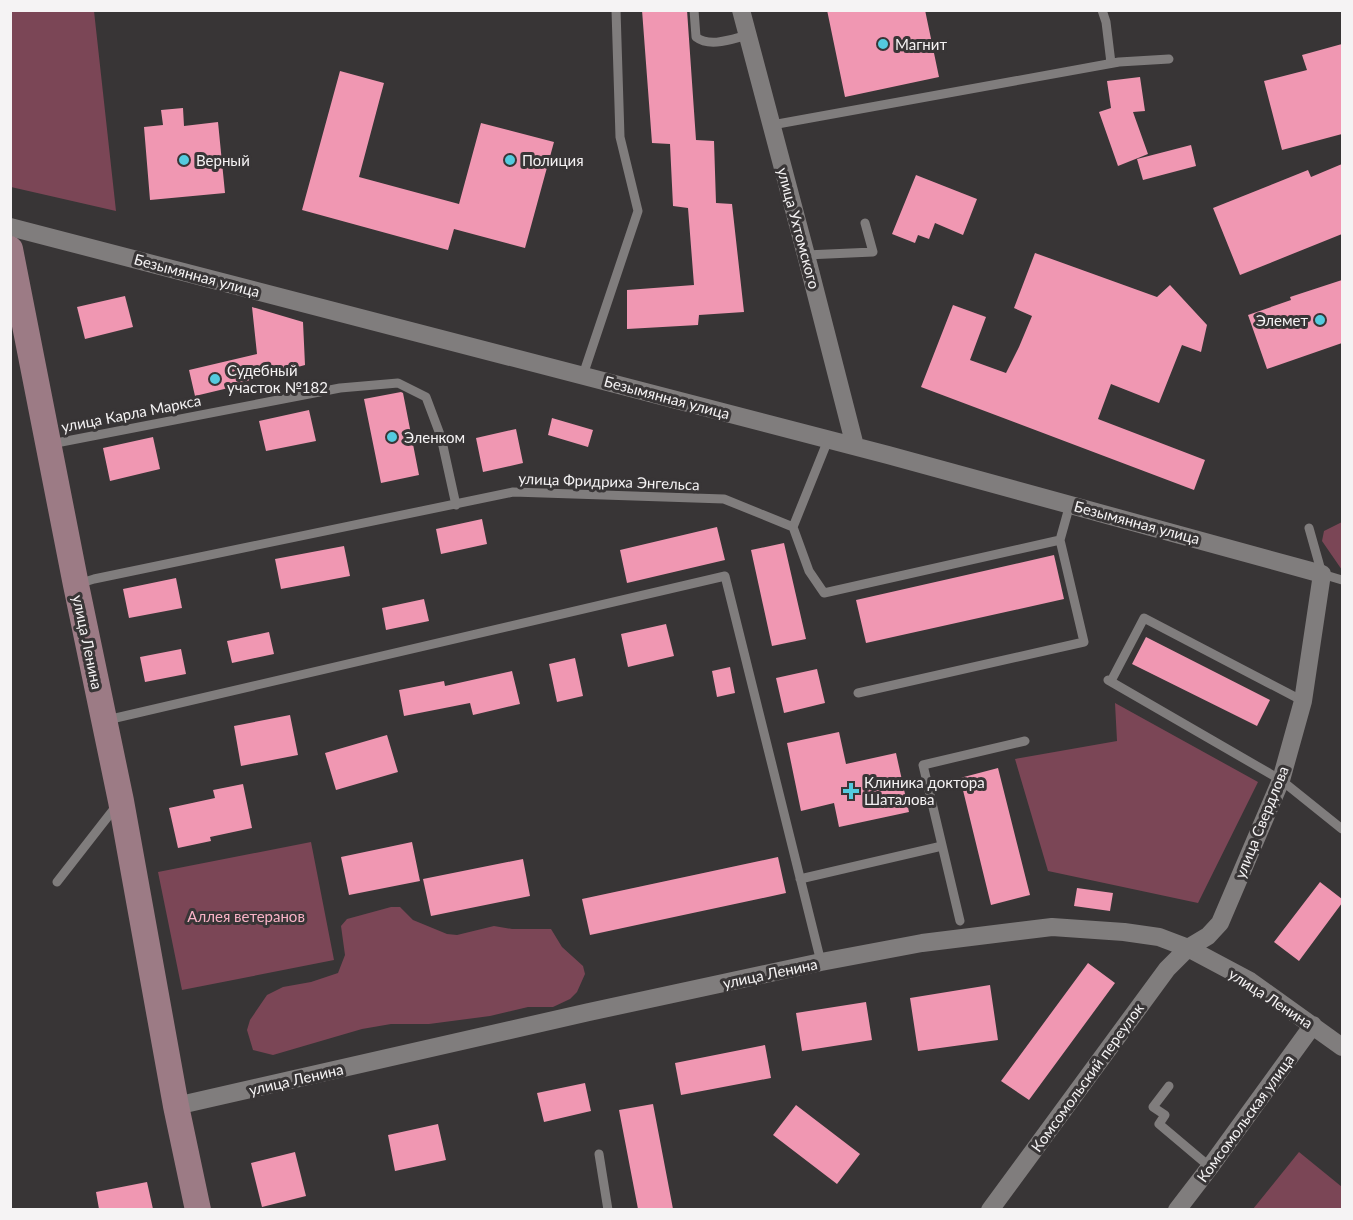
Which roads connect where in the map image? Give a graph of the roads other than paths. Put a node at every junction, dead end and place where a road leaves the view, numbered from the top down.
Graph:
1 (616, 10) edge
2 (694, 10) edge
3 (741, 10) edge
4 (1102, 10) edge
5 (748, 35) junction
6 (1169, 59) dead end
7 (1111, 63) junction
8 (772, 125) junction
9 (865, 223) dead end
10 (10, 227) edge
11 (10, 249) edge
12 (807, 255) junction
13 (17, 315) edge
14 (583, 375) junction
15 (828, 440) junction
16 (48, 444) junction
17 (855, 446) junction
18 (1070, 504) junction
19 (456, 505) junction
20 (793, 527) junction
21 (1309, 528) dead end
22 (1060, 540) junction
23 (1322, 573) junction
24 (1342, 580) edge
25 (76, 585) junction
26 (858, 693) dead end
27 (1303, 701) junction
28 (105, 720) junction
29 (1025, 741) dead end
30 (1281, 780) junction
31 (121, 801) junction
32 (1342, 828) edge
33 (942, 846) junction
34 (800, 879) junction
35 (57, 882) dead end
36 (960, 921) dead end
37 (1188, 948) junction
38 (821, 962) junction
39 (1313, 1025) junction
40 (1342, 1047) edge
41 (1168, 1086) dead end
42 (177, 1106) junction
43 (599, 1154) dead end
44 (1210, 1167) junction
45 (198, 1209) edge
46 (608, 1209) edge
47 (990, 1209) edge
48 (1177, 1209) edge

1 - 14 lane
2 - 5 lane
3 - 5 street, улица Ухтомского
4 - 7 lane
5 - 8 street, улица Ухтомского
6 - 7 lane
7 - 8 lane
8 - 12 street, улица Ухтомского
9 - 12 lane
10 - 14 street, Безымянная улица
11 - 13 street, улица Ленина
12 - 17 street, улица Ухтомского
13 - 16 street, улица Ленина
14 - 15 street, Безымянная улица
15 - 17 street, Безымянная улица
15 - 20 lane
16 - 19 lane, улица Карла Маркса
16 - 25 street, улица Ленина
17 - 18 street, Безымянная улица
18 - 22 lane
18 - 23 street, Безымянная улица
19 - 20 lane, улица Фридриха Энгельса
19 - 25 lane, улица Фридриха Энгельса
20 - 22 lane
21 - 23 lane
22 - 26 lane
23 - 24 lane
23 - 27 street, улица Свердлова
25 - 28 street, улица Ленина
27 - 30 street, улица Свердлова
27 - 30 lane
28 - 31 street, улица Ленина
28 - 34 lane
29 - 33 lane
30 - 32 lane
30 - 37 street, улица Свердлова
31 - 35 lane
31 - 42 street, улица Ленина
33 - 34 lane
33 - 36 lane
34 - 38 lane
37 - 38 street, улица Ленина
37 - 39 street, улица Ленина
37 - 47 street, Комсомольский переулок
38 - 42 street, улица Ленина
39 - 40 street, улица Ленина
39 - 44 street, Комсомольская улица
41 - 44 lane
42 - 45 street, улица Ленина
43 - 46 lane
44 - 48 street, Комсомольская улица

